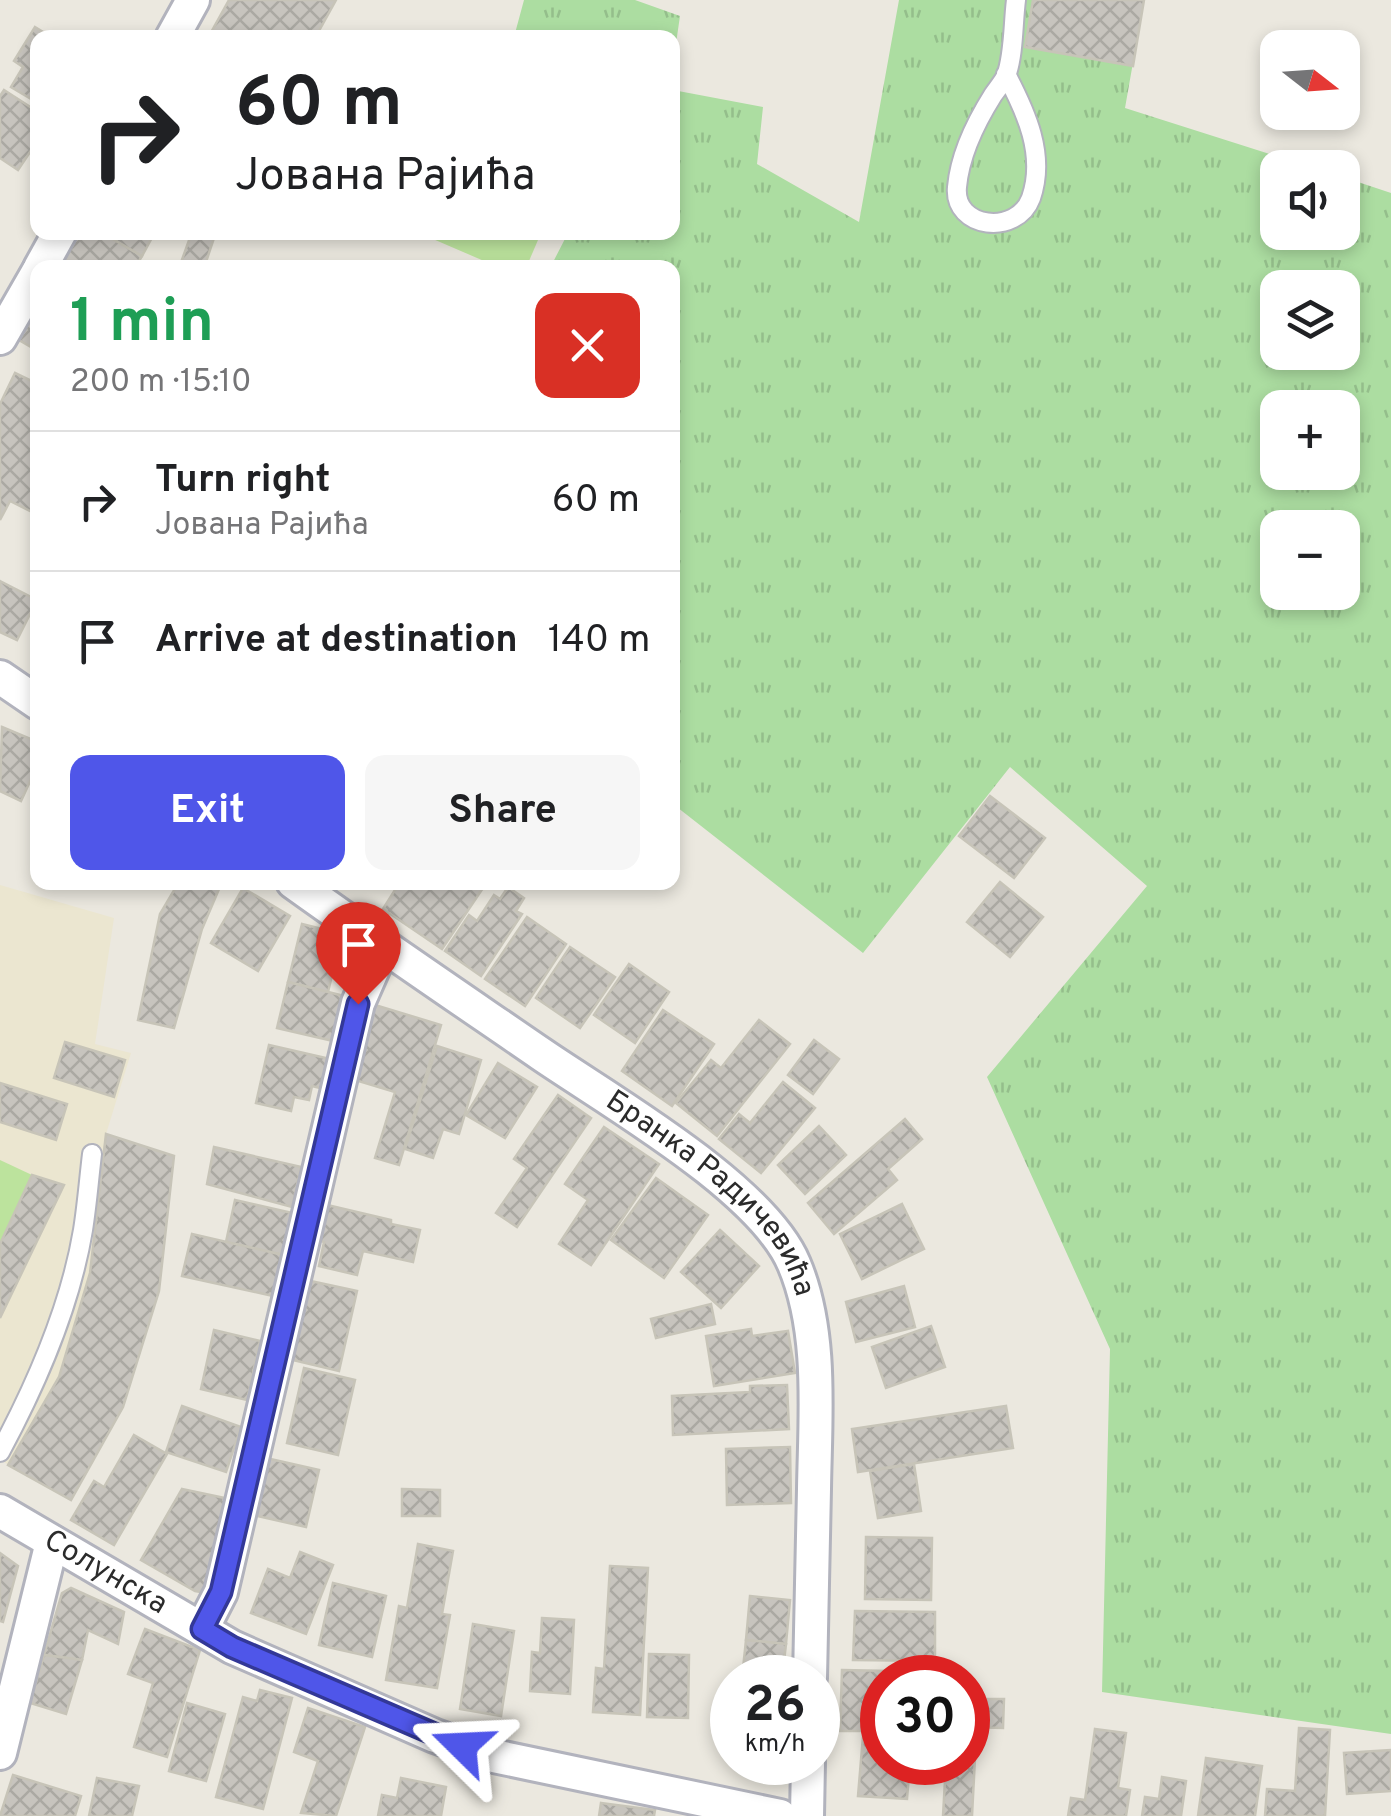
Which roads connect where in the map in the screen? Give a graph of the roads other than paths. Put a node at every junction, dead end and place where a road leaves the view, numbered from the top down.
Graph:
1 (193, 0) edge
2 (1016, 0) edge
3 (176, 30) edge
4 (1006, 74) junction
5 (30, 286) edge
6 (0, 338) edge
7 (0, 677) edge
8 (30, 698) edge
9 (304, 890) edge
10 (383, 946) junction
11 (92, 1154) dead end
12 (0, 1452) edge
13 (0, 1511) edge
14 (52, 1542) junction
15 (202, 1629) junction
16 (810, 1655) edge
17 (0, 1753) edge
18 (808, 1785) edge
19 (780, 1816) edge
20 (807, 1816) edge

1 - 3 street
2 - 4 lane
4 - 4 lane
5 - 6 street
7 - 8 street
9 - 10 street, Бранка Радичевића
10 - 15 street
10 - 16 street, Бранка Радичевића
11 - 12 lane
13 - 14 street, Солунска
14 - 15 street, Солунска
14 - 17 street
15 - 19 street, Солунска
18 - 20 street

